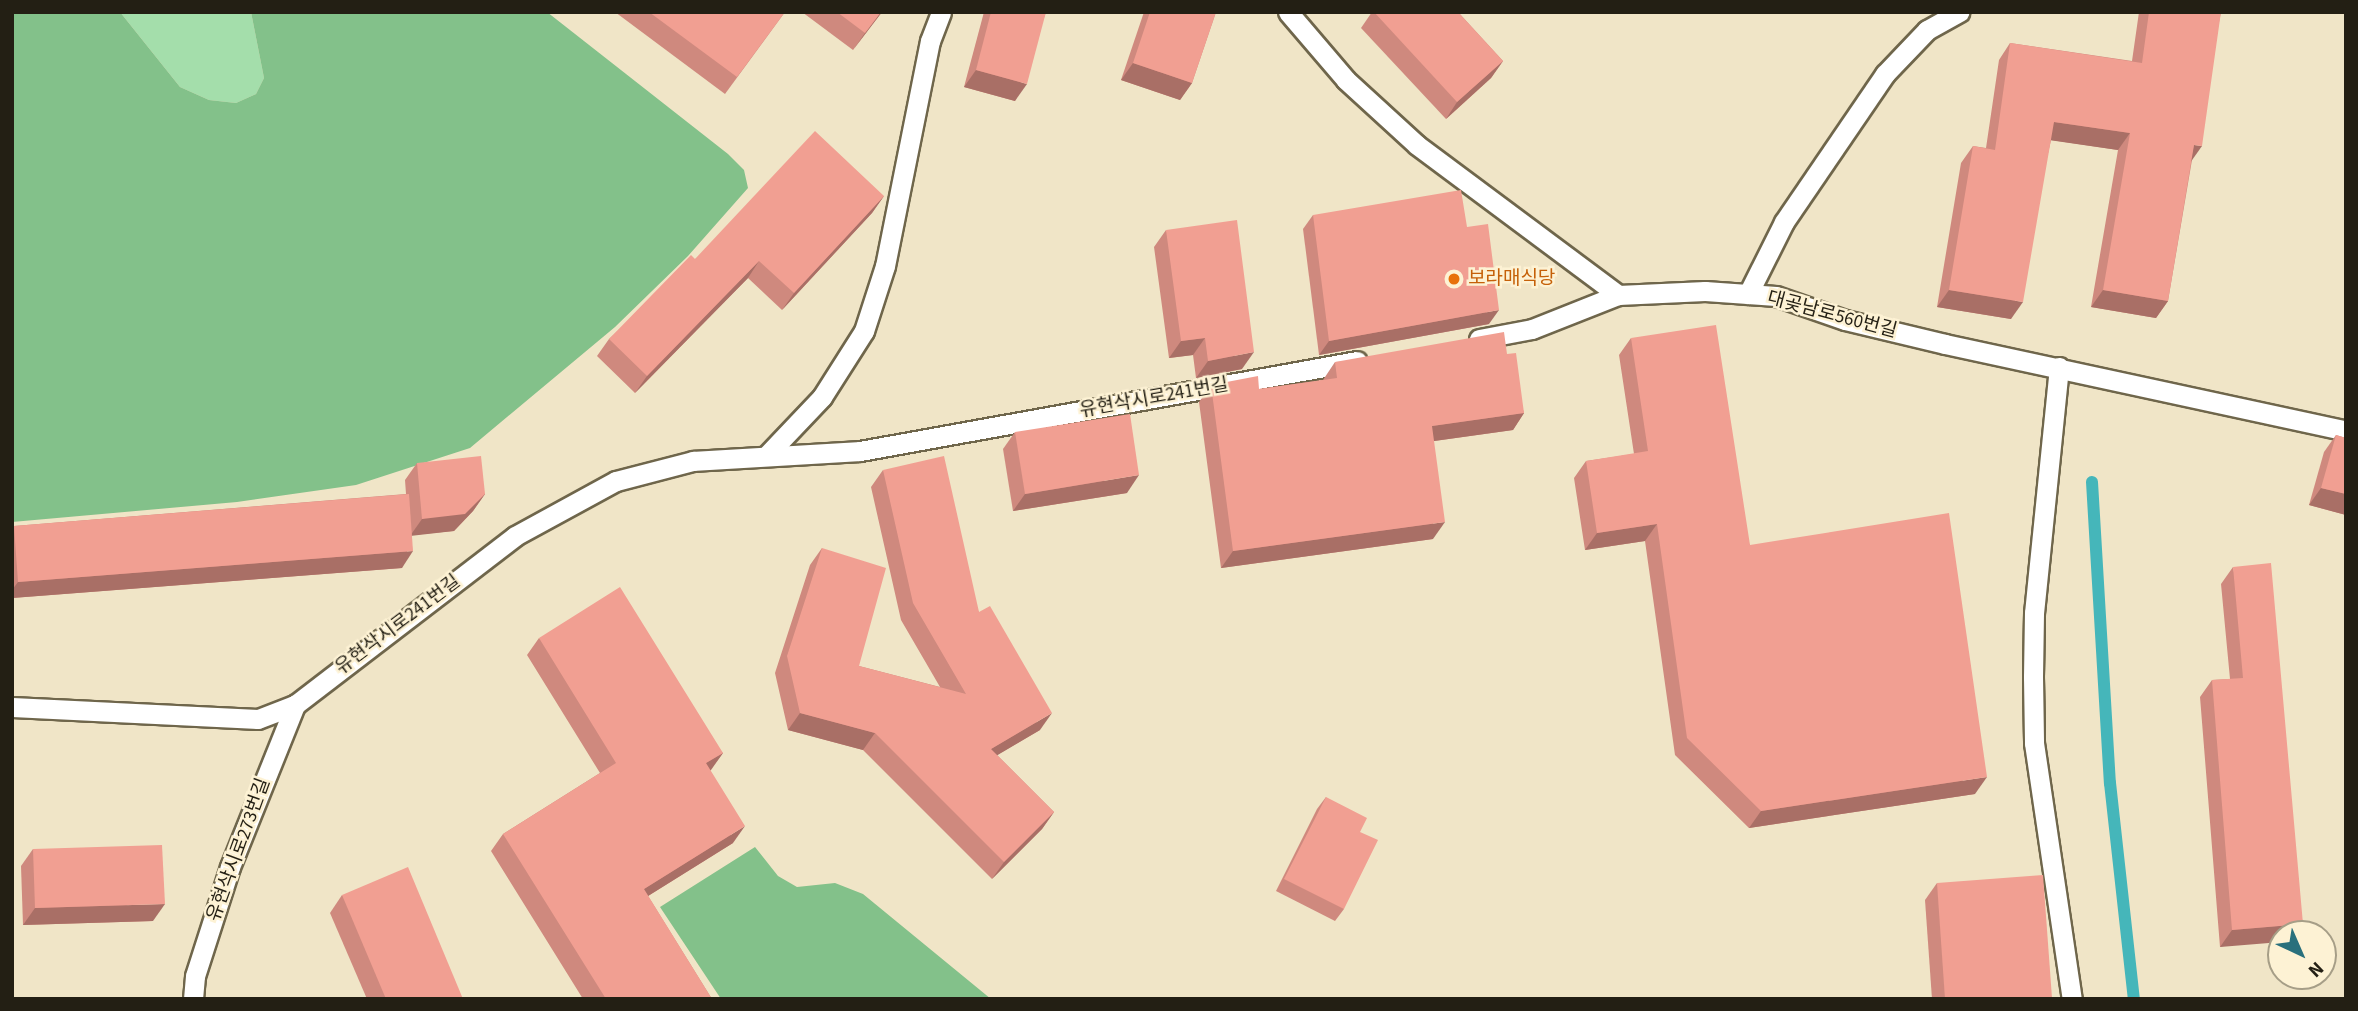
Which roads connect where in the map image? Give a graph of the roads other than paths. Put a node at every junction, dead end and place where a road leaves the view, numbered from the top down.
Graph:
1 (941, 12) edge
2 (1289, 12) edge
3 (1959, 12) edge
4 (1748, 294) junction
5 (1618, 296) junction
6 (1464, 342) edge
7 (1382, 356) edge
8 (2059, 367) junction
9 (2346, 431) edge
10 (767, 454) junction
11 (295, 705) junction
12 (12, 707) edge
13 (193, 999) edge
14 (2072, 999) edge

1 - 10 lane
2 - 5 lane
3 - 4 lane
4 - 5 lane, 대곶남로560번길
4 - 8 lane, 대곶남로560번길
5 - 6 lane
7 - 10 lane, 유현삭시로241번길
8 - 9 lane, 대곶남로560번길
8 - 14 lane
10 - 11 lane, 유현삭시로241번길
11 - 12 lane, 유현삭시로241번길
11 - 13 lane, 유현삭시로273번길

